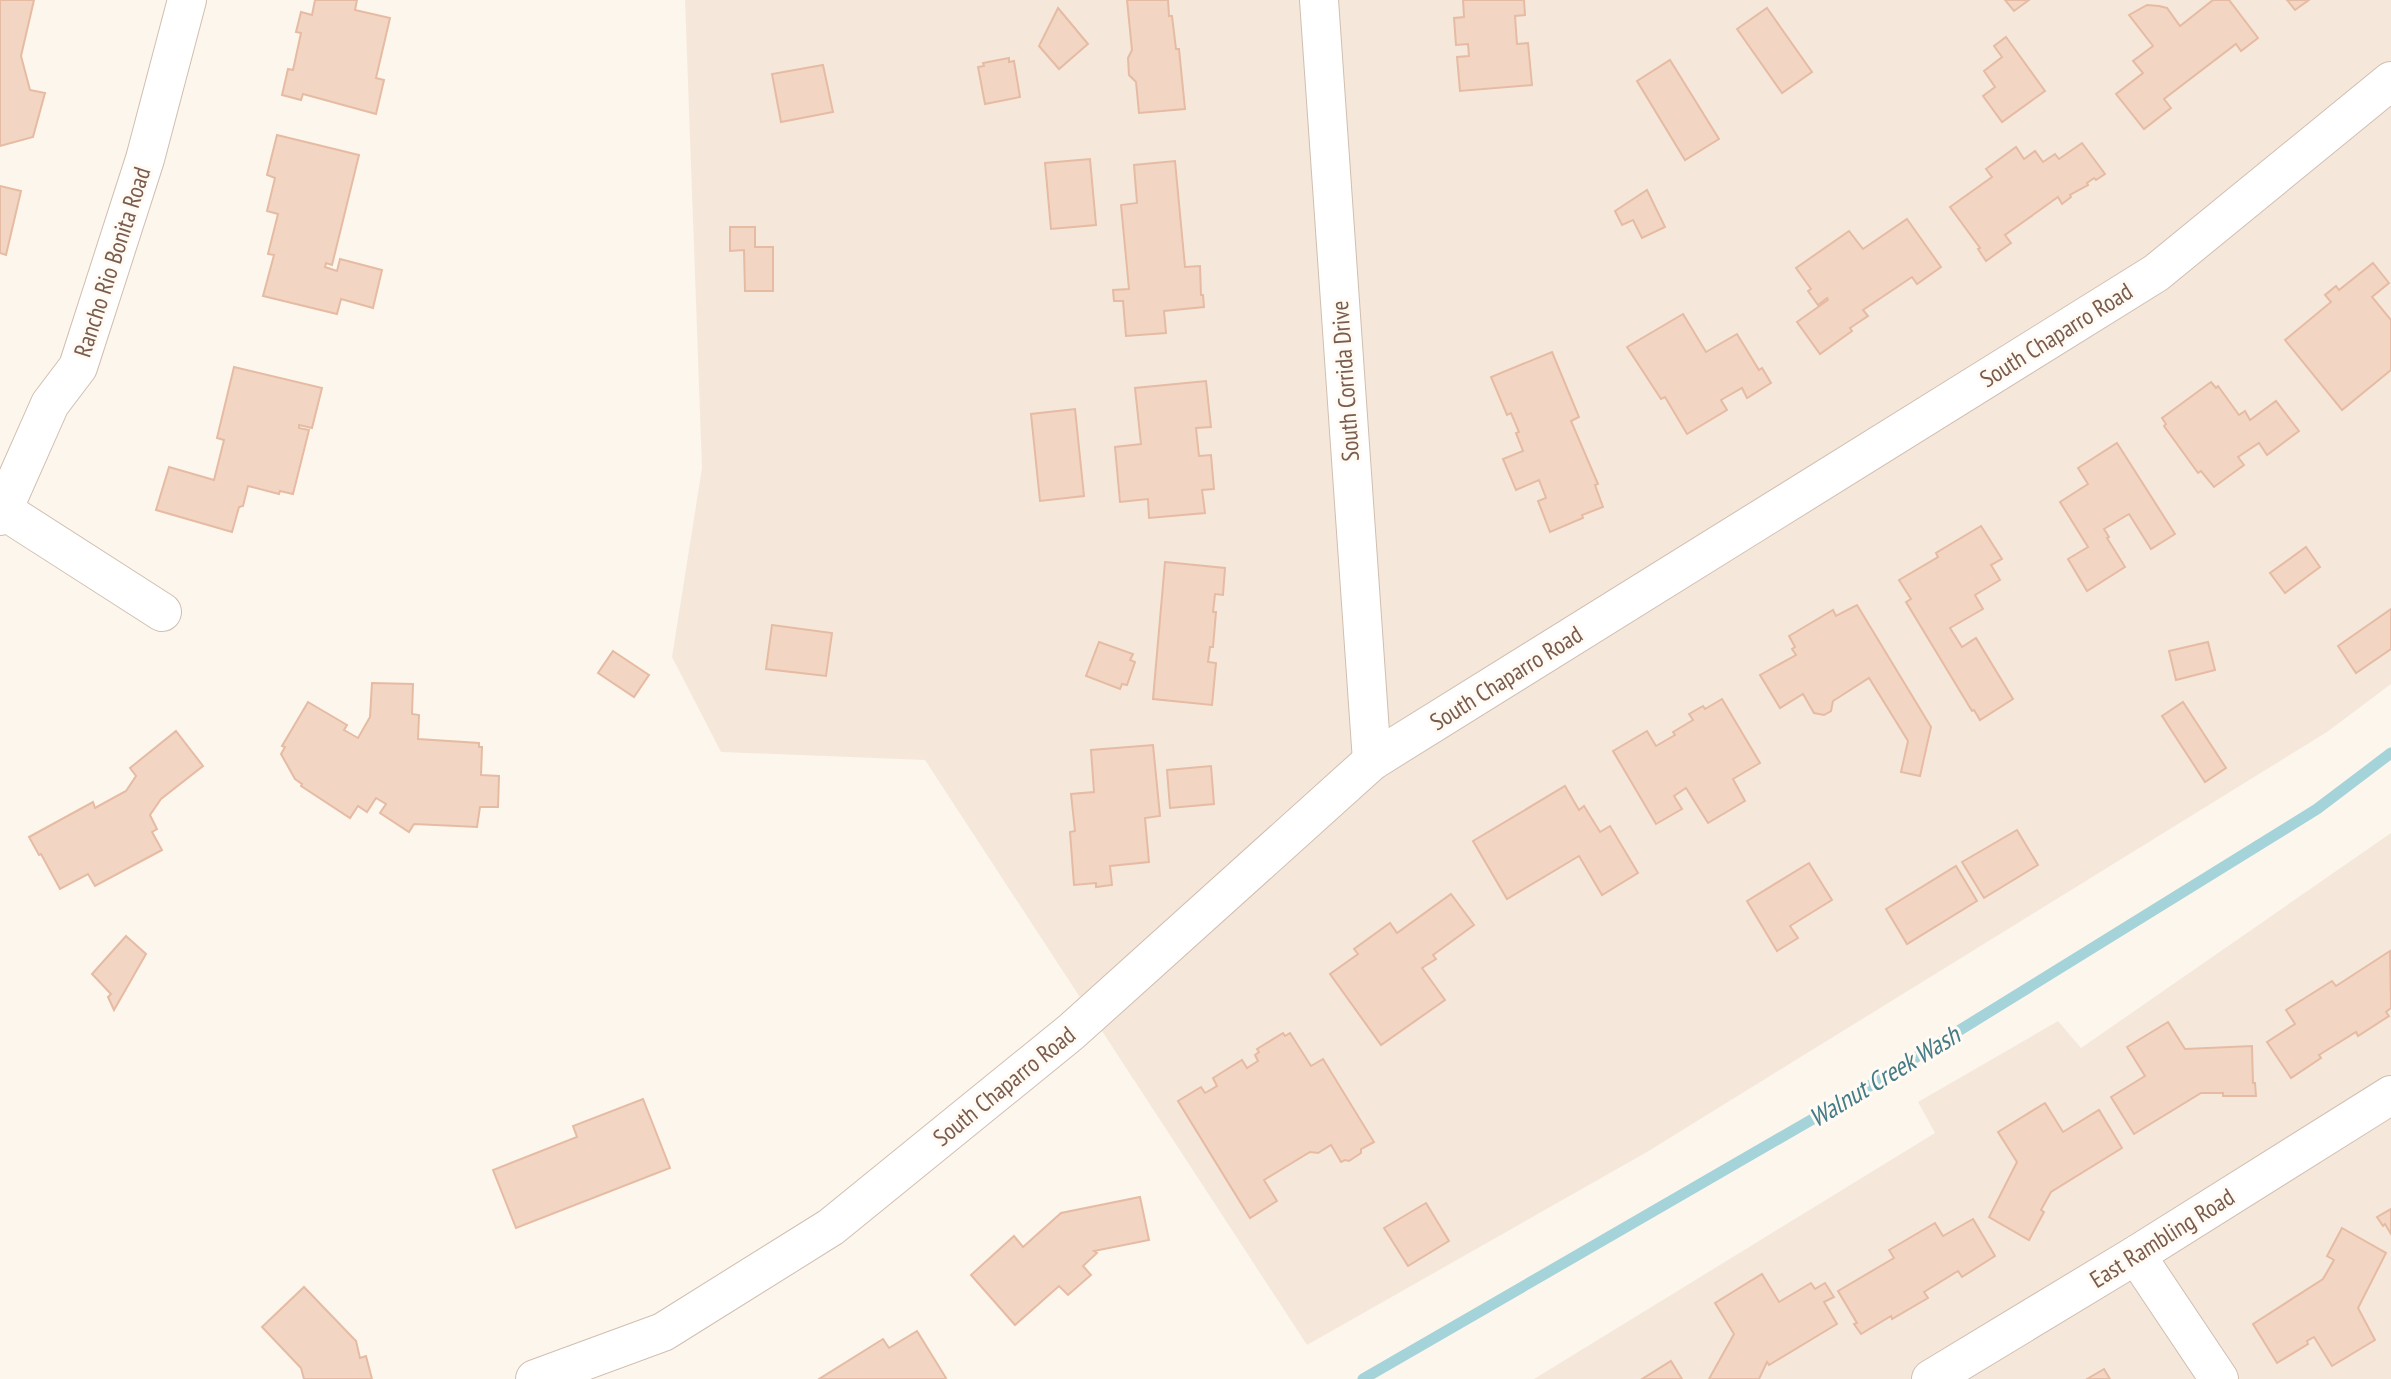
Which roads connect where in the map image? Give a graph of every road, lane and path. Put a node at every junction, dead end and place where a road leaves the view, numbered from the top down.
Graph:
1 (187, 0) edge
2 (1319, 0) edge
3 (2391, 81) edge
4 (2, 513) edge
5 (162, 612) dead end
6 (1372, 761) junction
7 (2391, 1095) edge
8 (2136, 1255) junction
9 (535, 1379) edge
10 (1931, 1379) edge
11 (2219, 1379) edge

1 - 4 street, Rancho Rio Bonita Road
2 - 6 street, South Corrida Drive
3 - 6 street, South Chaparro Road
4 - 5 street, Rancho Rio Bonita Road
6 - 9 street, South Chaparro Road
7 - 8 street, East Rambling Road
8 - 10 street, East Rambling Road
8 - 11 street

